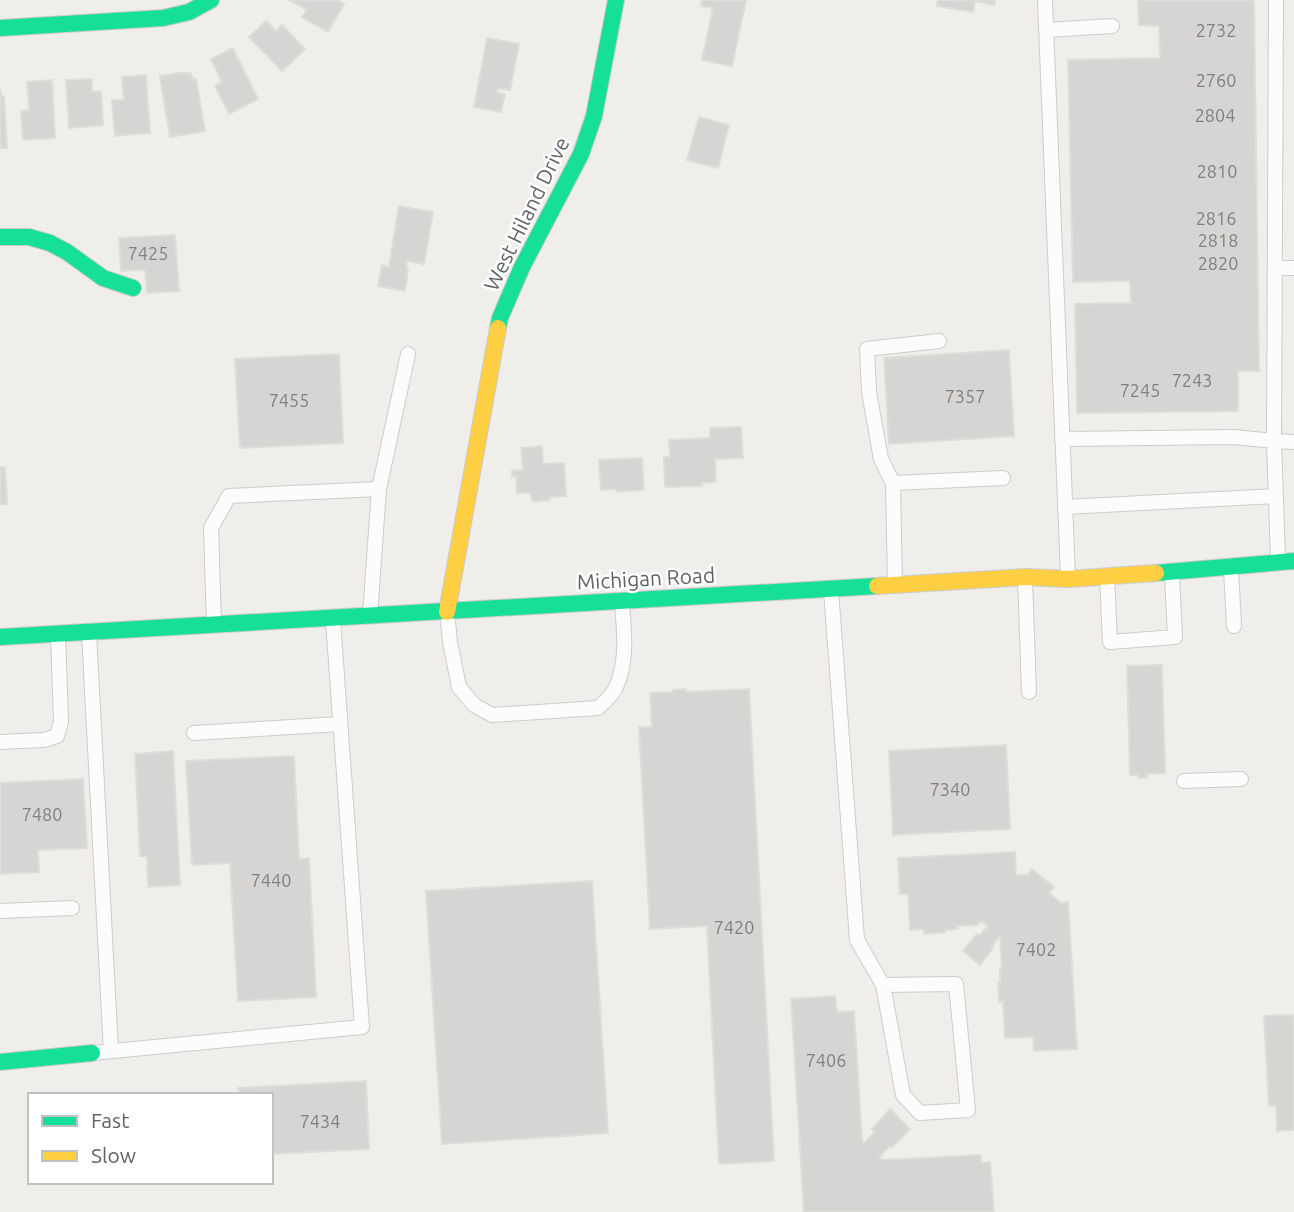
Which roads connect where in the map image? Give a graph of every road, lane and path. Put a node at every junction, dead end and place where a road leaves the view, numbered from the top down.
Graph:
1 (211, 0) edge
2 (616, 0) edge
3 (1045, 0) edge
4 (1276, 0) edge
5 (1112, 26) dead end
6 (0, 28) edge
7 (1046, 30) junction
8 (0, 237) edge
9 (1275, 268) junction
10 (1294, 268) edge
11 (133, 288) dead end
12 (939, 341) dead end
13 (408, 354) dead end
14 (1062, 439) junction
15 (1274, 441) junction
16 (1294, 442) edge
17 (1003, 478) dead end
18 (894, 483) junction
19 (379, 489) junction
20 (1275, 496) junction
21 (1065, 507) junction
22 (1286, 561) edge
23 (1231, 567) junction
24 (1171, 571) junction
25 (1107, 576) junction
26 (1025, 578) junction
27 (1068, 579) junction
28 (895, 585) junction
29 (831, 589) junction
30 (621, 601) junction
31 (447, 612) junction
32 (370, 616) junction
33 (333, 618) junction
34 (214, 625) junction
35 (1234, 626) dead end
36 (89, 632) junction
37 (58, 634) junction
38 (0, 637) edge
39 (1029, 692) dead end
40 (340, 724) junction
41 (194, 733) dead end
42 (0, 742) edge
43 (1241, 779) dead end
44 (1184, 780) dead end
45 (72, 908) dead end
46 (0, 911) edge
47 (883, 985) junction
48 (111, 1051) junction
49 (92, 1053) joint
50 (0, 1062) edge

1 - 6 main road
2 - 31 main road, West Hiland Drive
3 - 7 lane
4 - 9 lane
5 - 7 lane
7 - 14 lane
8 - 11 main road
9 - 10 lane
9 - 15 lane
12 - 18 lane
13 - 19 lane
14 - 15 lane
14 - 21 lane
15 - 16 lane
15 - 20 lane
17 - 18 lane
18 - 28 lane
19 - 32 lane
19 - 34 lane
20 - 21 lane
20 - 22 lane
21 - 27 lane
22 - 23 main road, Michigan Road
23 - 24 main road, Michigan Road
23 - 35 lane
24 - 25 main road, Michigan Road
24 - 25 lane
25 - 27 main road, Michigan Road
26 - 27 main road, Michigan Road
26 - 28 main road, Michigan Road
26 - 39 lane
28 - 29 main road, Michigan Road
29 - 30 main road, Michigan Road
29 - 47 lane
30 - 31 main road, Michigan Road
30 - 31 lane
31 - 32 main road, Michigan Road
32 - 33 main road, Michigan Road
33 - 34 main road, Michigan Road
33 - 40 lane
34 - 36 main road, Michigan Road
36 - 37 main road, Michigan Road
36 - 48 lane
37 - 38 main road, Michigan Road
37 - 42 lane
40 - 41 lane
40 - 48 lane
43 - 44 lane
45 - 46 lane
47 - 47 lane
48 - 49 lane
49 - 50 main road

